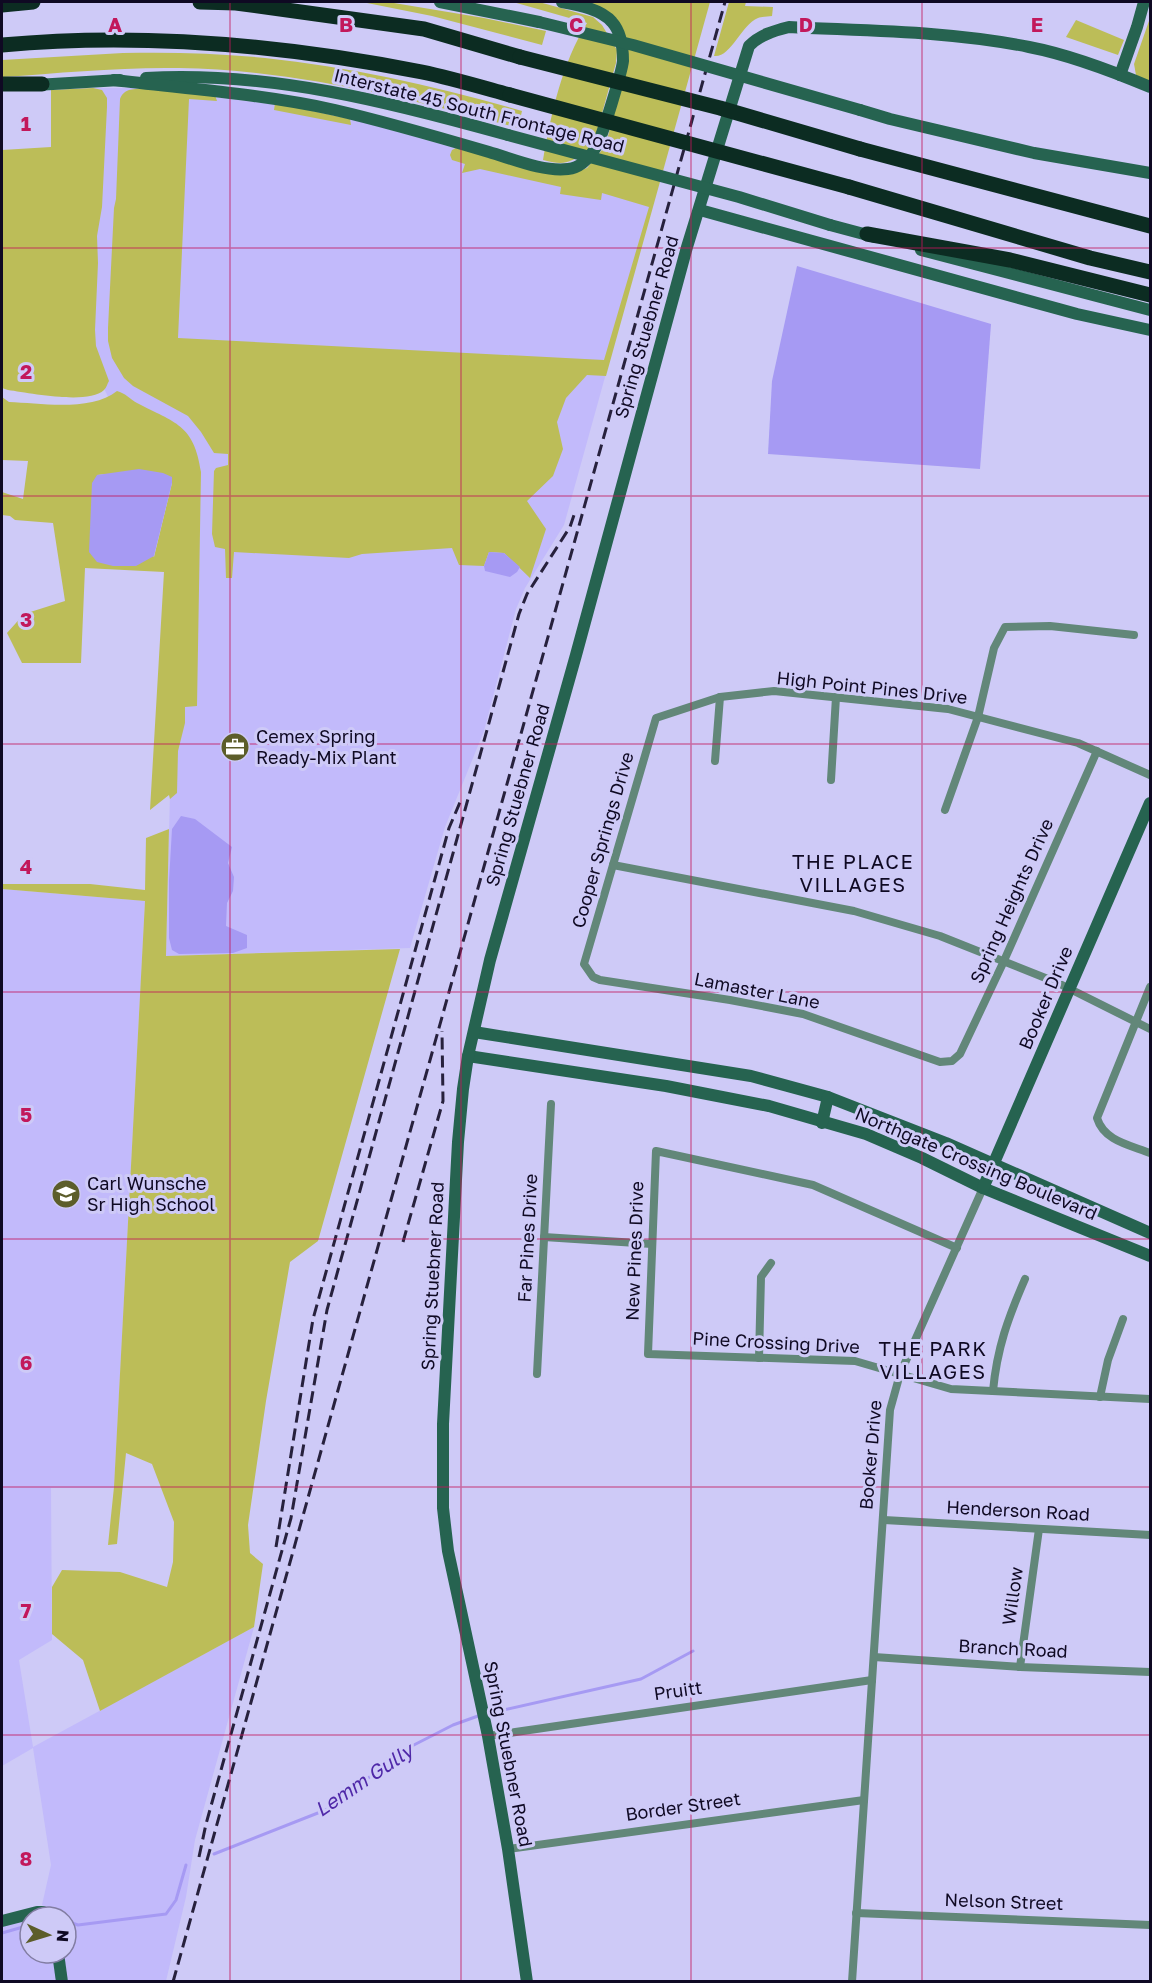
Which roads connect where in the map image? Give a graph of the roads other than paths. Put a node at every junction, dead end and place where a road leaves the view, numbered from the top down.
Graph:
1 (33, 2) edge
2 (200, 2) edge
3 (440, 2) edge
4 (562, 2) edge
5 (1144, 2) edge
6 (2, 5) edge
7 (2, 45) edge
8 (1120, 75) junction
9 (114, 80) junction
10 (42, 84) joint
11 (2, 86) edge
12 (1150, 87) edge
13 (1150, 173) edge
14 (700, 210) junction
15 (1150, 226) edge
16 (867, 234) junction
17 (1150, 272) edge
18 (1150, 295) edge
19 (1150, 310) edge
20 (1150, 330) edge
21 (1134, 635) dead end
22 (720, 697) junction
23 (836, 697) junction
24 (978, 717) junction
25 (656, 718) joint
26 (1097, 751) junction
27 (715, 761) dead end
28 (1150, 775) edge
29 (831, 780) dead end
30 (1150, 803) edge
31 (945, 810) dead end
32 (613, 865) junction
33 (1004, 963) junction
34 (588, 972) joint
35 (1150, 987) edge
36 (1070, 989) junction
37 (1136, 1022) junction
38 (1150, 1029) edge
39 (474, 1032) junction
40 (468, 1056) junction
41 (952, 1061) joint
42 (663, 1064) junction
43 (660, 1085) junction
44 (828, 1097) junction
45 (551, 1104) dead end
46 (822, 1123) junction
47 (1150, 1153) edge
48 (994, 1165) junction
49 (983, 1188) junction
50 (1150, 1233) edge
51 (544, 1237) junction
52 (652, 1245) junction
53 (957, 1248) junction
54 (1150, 1256) edge
55 (771, 1263) dead end
56 (1025, 1279) dead end
57 (1123, 1319) dead end
58 (648, 1354) joint
59 (759, 1358) junction
60 (537, 1374) dead end
61 (900, 1374) junction
62 (993, 1391) junction
63 (1100, 1397) junction
64 (1150, 1399) edge
65 (884, 1520) junction
66 (1040, 1529) junction
67 (1150, 1535) edge
68 (874, 1657) junction
69 (1020, 1667) junction
70 (1150, 1672) edge
71 (872, 1680) junction
72 (488, 1736) junction
73 (864, 1800) junction
74 (508, 1849) junction
75 (856, 1913) junction
76 (18, 1916) edge
77 (2, 1921) edge
78 (1150, 1925) edge
79 (60, 1965) edge
80 (62, 1982) edge
81 (527, 1982) edge
82 (852, 1982) edge

1 - 6 highway
2 - 15 highway, bridge
3 - 13 main road, bridge
4 - 9 main road
5 - 8 main road
7 - 17 highway, bridge
8 - 12 main road, Spring Stuebner Road
8 - 14 main road, Spring Stuebner Road
9 - 10 main road, Interstate 45 South Frontage Road
9 - 16 main road, Interstate 45 South Frontage Road, bridge
10 - 11 highway
14 - 20 main road
14 - 39 main road, Spring Stuebner Road
16 - 18 highway
16 - 19 main road, Interstate 45 South Frontage Road
21 - 24 street
22 - 23 street, High Point Pines Drive
22 - 25 street, High Point Pines Drive
22 - 27 street
23 - 24 street, High Point Pines Drive
23 - 29 street
24 - 26 street, High Point Pines Drive
24 - 31 street
25 - 32 street, Cooper Springs Drive
26 - 28 street, High Point Pines Drive
26 - 33 street, Spring Heights Drive
30 - 36 main road, Booker Drive
32 - 33 street
32 - 34 street, Cooper Springs Drive
33 - 36 street
33 - 41 street, Spring Heights Drive
34 - 41 street, Lamaster Lane
35 - 37 street
36 - 37 street
36 - 48 main road, Booker Drive
37 - 38 street
37 - 47 street
39 - 40 main road, Spring Stuebner Road
39 - 42 main road, Northgate Crossing Boulevard
40 - 43 main road, Northgate Crossing Boulevard
40 - 72 main road, Spring Stuebner Road
42 - 43 main road
42 - 44 main road, Northgate Crossing Boulevard
43 - 46 main road, Northgate Crossing Boulevard
44 - 46 main road
44 - 48 main road, Northgate Crossing Boulevard
45 - 51 street, Far Pines Drive
46 - 49 main road, Northgate Crossing Boulevard
48 - 49 main road, Booker Drive
48 - 50 main road, Northgate Crossing Boulevard
49 - 53 street, Booker Drive
49 - 54 main road, Northgate Crossing Boulevard
51 - 52 street
51 - 60 street, Far Pines Drive
52 - 53 street, New Pines Drive
52 - 58 street, New Pines Drive
53 - 61 street, Booker Drive
55 - 59 street
56 - 62 street
57 - 63 street
58 - 59 street, Pine Crossing Drive
59 - 61 street, Pine Crossing Drive
61 - 62 street, Pine Crossing Drive
61 - 65 street, Booker Drive
62 - 63 street, Pine Crossing Drive
63 - 64 street, Pine Crossing Drive
65 - 66 street, Henderson Road
65 - 68 street, Booker Drive
66 - 67 street, Henderson Road
66 - 69 street, Willow
68 - 69 street, Branch Road
68 - 71 street, Booker Drive
69 - 70 street, Branch Road
71 - 72 street, Pruitt
71 - 73 street, Booker Drive
72 - 74 main road, Spring Stuebner Road
73 - 74 street, Border Street
73 - 75 street, Booker Drive
74 - 81 main road, Spring Stuebner Road
75 - 78 street, Nelson Street
75 - 82 street, Booker Drive
76 - 77 main road
79 - 80 main road

